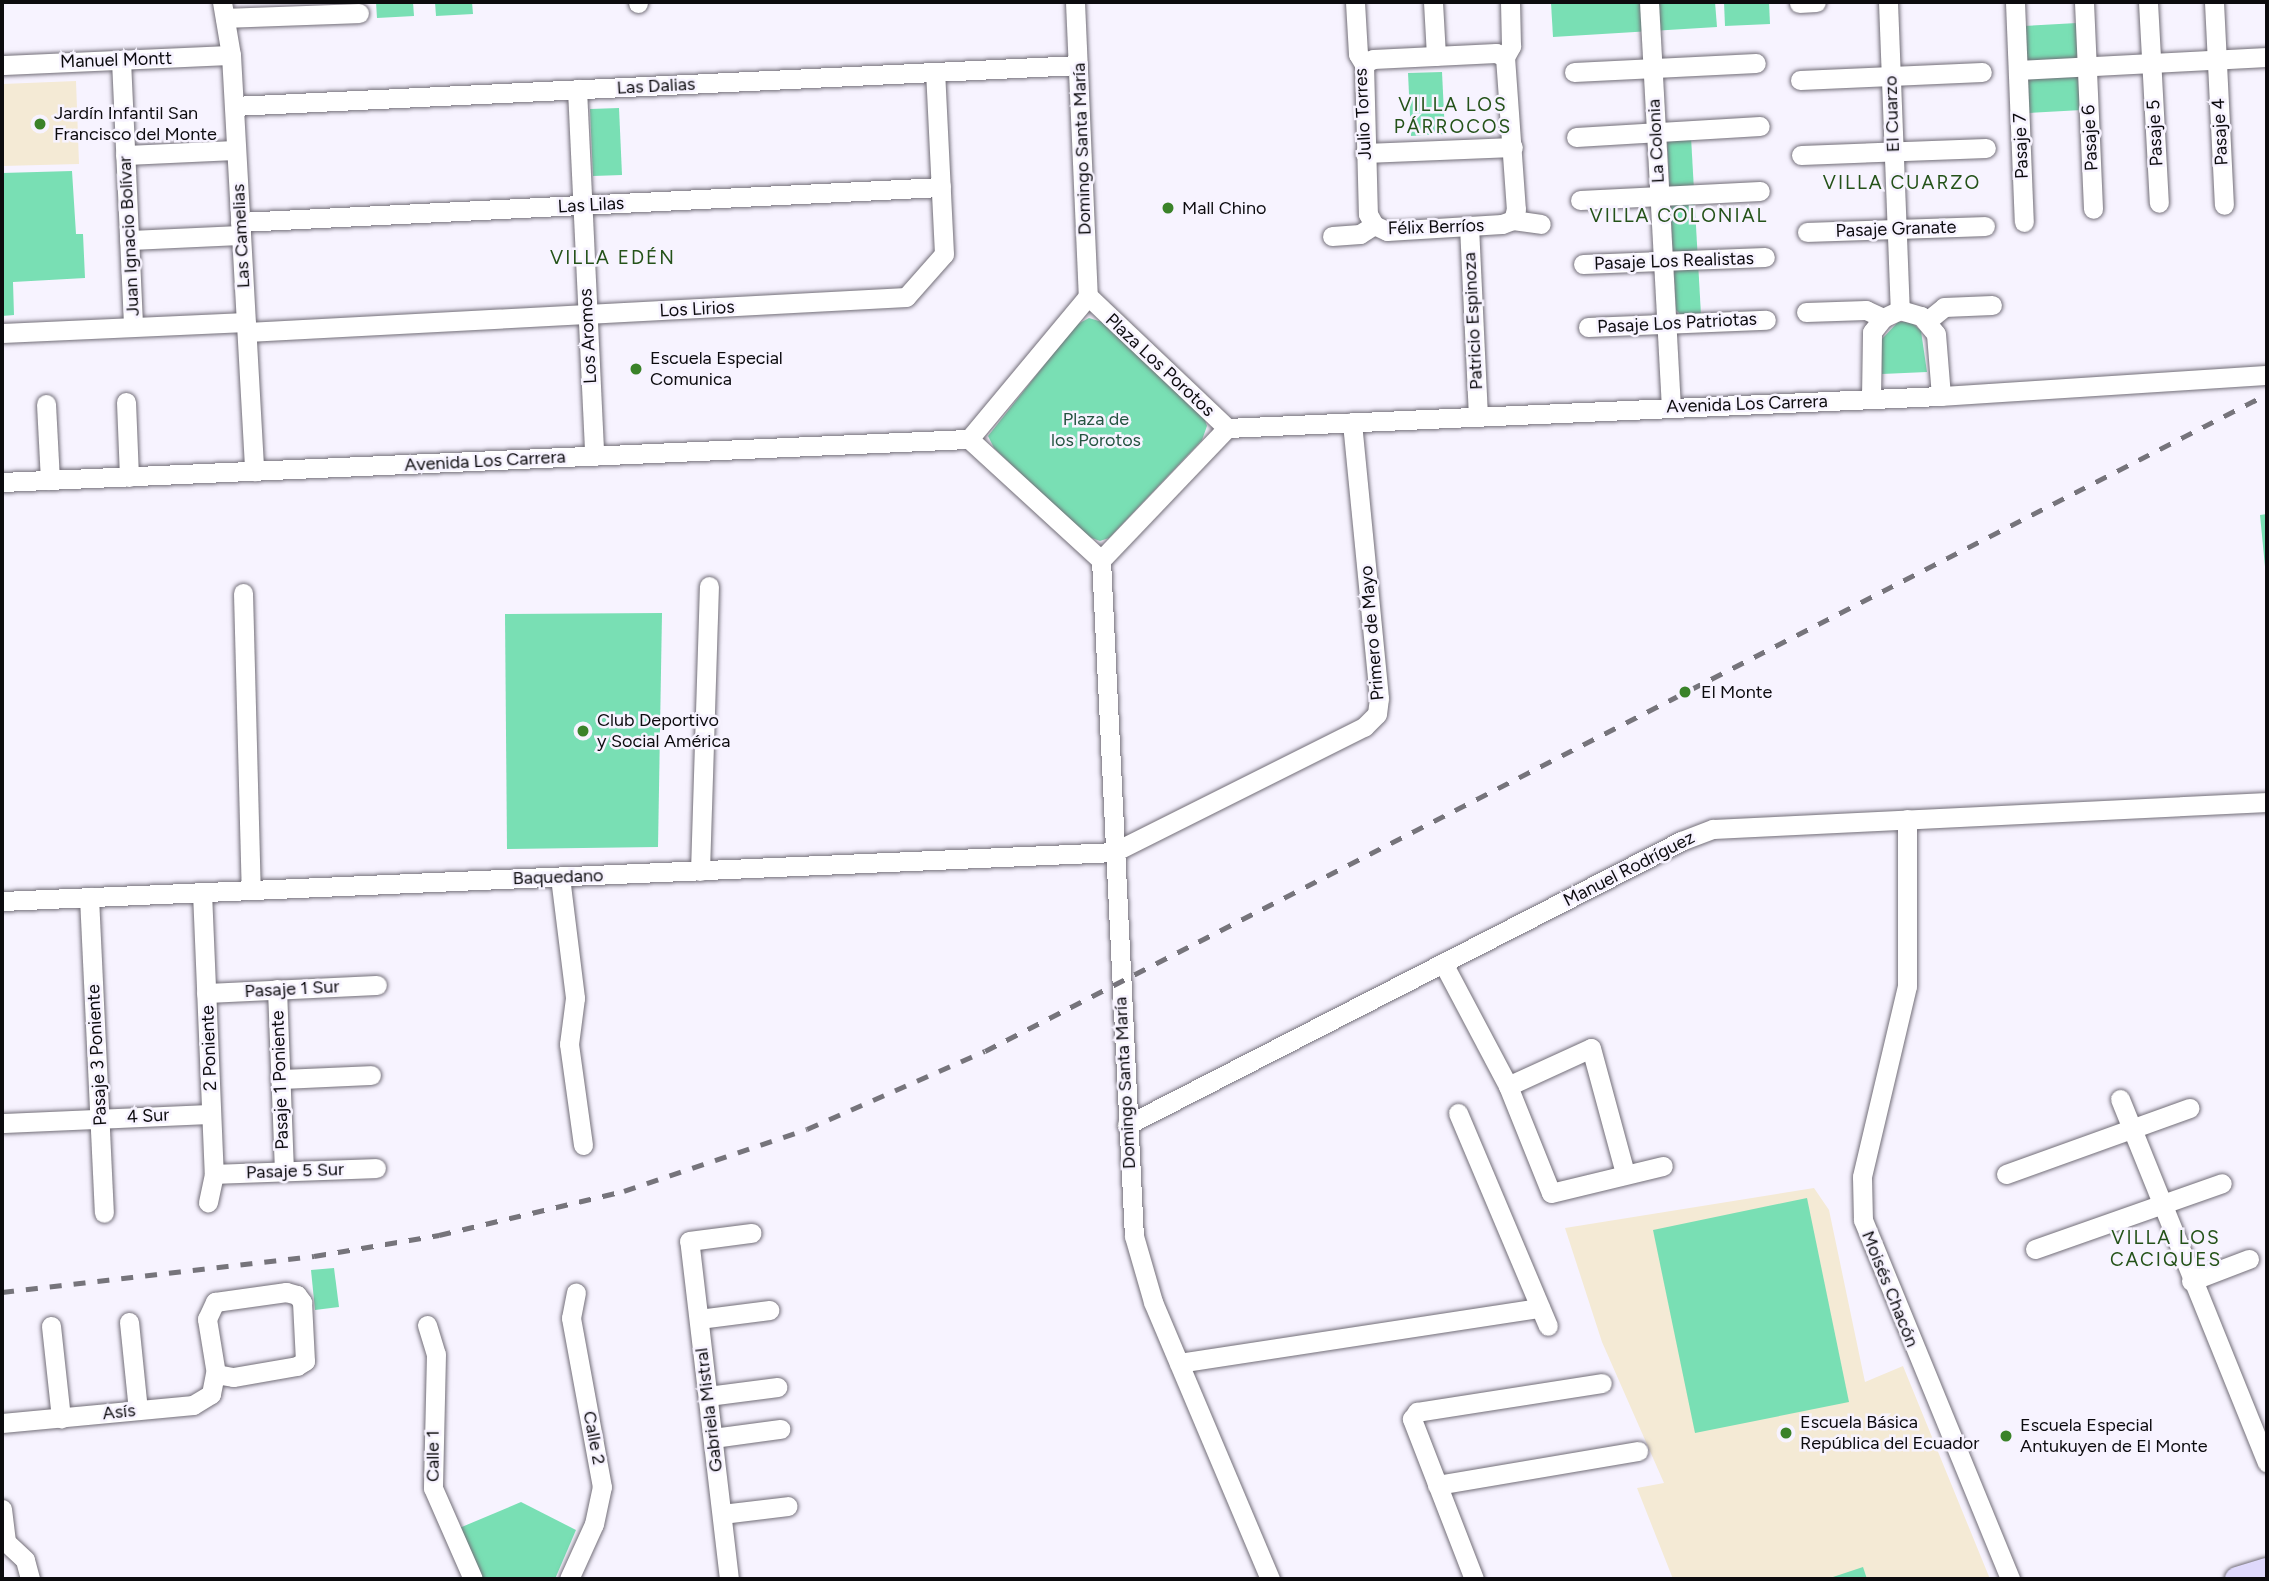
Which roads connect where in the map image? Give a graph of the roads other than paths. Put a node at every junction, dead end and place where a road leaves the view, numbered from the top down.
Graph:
1 (1075, 2) edge
2 (1354, 2) edge
3 (1433, 2) edge
4 (1510, 2) edge
5 (1649, 2) edge
6 (1816, 2) edge
7 (1888, 2) edge
8 (2015, 2) edge
9 (2084, 2) edge
10 (2148, 2) edge
11 (2214, 2) edge
12 (1798, 3) edge
13 (224, 10) edge
14 (359, 13) dead end
15 (231, 55) junction
16 (1436, 56) junction
17 (1505, 57) junction
18 (2267, 57) edge
19 (121, 60) junction
20 (2217, 60) junction
21 (1756, 63) dead end
22 (2151, 63) junction
23 (1364, 64) junction
24 (2, 65) edge
25 (1078, 65) junction
26 (2087, 66) junction
27 (1652, 68) junction
28 (2018, 70) junction
29 (935, 72) junction
30 (1574, 72) dead end
31 (1982, 72) dead end
32 (1891, 76) junction
33 (1800, 80) dead end
34 (577, 89) junction
35 (234, 106) junction
36 (1760, 126) dead end
37 (1656, 132) junction
38 (1576, 137) dead end
39 (1513, 147) junction
40 (1986, 148) dead end
41 (236, 150) junction
42 (1894, 152) junction
43 (1365, 153) junction
44 (125, 155) junction
45 (1801, 155) dead end
46 (941, 187) junction
47 (1760, 191) dead end
48 (1660, 196) junction
49 (1580, 200) dead end
50 (2158, 203) dead end
51 (582, 205) junction
52 (2224, 205) dead end
53 (2093, 209) dead end
54 (1513, 220) junction
55 (2024, 222) dead end
56 (1541, 224) dead end
57 (1374, 225) junction
58 (1469, 226) junction
59 (1985, 226) dead end
60 (241, 229) junction
61 (1897, 229) junction
62 (1807, 232) dead end
63 (1332, 236) dead end
64 (129, 240) junction
65 (1765, 257) dead end
66 (1663, 261) junction
67 (1583, 264) dead end
68 (1088, 296) junction
69 (1992, 304) dead end
70 (1806, 312) dead end
71 (1891, 314) junction
72 (587, 315) junction
73 (1766, 320) dead end
74 (1927, 321) junction
75 (1667, 324) junction
76 (133, 327) junction
77 (246, 327) junction
78 (1588, 327) dead end
79 (2, 333) edge
80 (2267, 375) edge
81 (1941, 396) junction
82 (1871, 398) junction
83 (126, 402) dead end
84 (46, 404) dead end
85 (1671, 407) junction
86 (1478, 416) junction
87 (1352, 422) junction
88 (1227, 428) junction
89 (969, 439) junction
90 (594, 456) junction
91 (254, 471) junction
92 (129, 477) junction
93 (50, 480) junction
94 (2, 482) edge
95 (1101, 560) junction
96 (709, 586) dead end
97 (243, 593) dead end
98 (2267, 802) edge
99 (1907, 819) junction
100 (1114, 852) junction
101 (700, 871) junction
102 (560, 877) junction
103 (251, 890) junction
104 (202, 892) junction
105 (89, 897) junction
106 (2, 901) edge
107 (1443, 964) junction
108 (377, 985) dead end
109 (277, 989) junction
110 (206, 993) junction
111 (370, 1075) dead end
112 (280, 1079) junction
113 (1508, 1086) junction
114 (2120, 1099) dead end
115 (2189, 1108) dead end
116 (1458, 1113) dead end
117 (211, 1114) junction
118 (100, 1119) junction
119 (2, 1123) edge
120 (1127, 1125) junction
121 (2132, 1129) junction
122 (583, 1145) dead end
123 (1663, 1166) dead end
124 (376, 1168) dead end
125 (284, 1171) junction
126 (1625, 1173) junction
127 (214, 1174) junction
128 (2006, 1174) dead end
129 (2222, 1183) dead end
130 (208, 1202) dead end
131 (2161, 1205) junction
132 (104, 1213) dead end
133 (751, 1233) dead end
134 (2035, 1250) dead end
135 (2249, 1258) dead end
136 (2191, 1281) junction
137 (576, 1292) dead end
138 (1540, 1308) junction
139 (769, 1310) dead end
140 (699, 1319) junction
141 (129, 1322) dead end
142 (427, 1325) dead end
143 (51, 1326) dead end
144 (1548, 1326) dead end
145 (1179, 1363) junction
146 (215, 1374) junction
147 (1602, 1383) dead end
148 (776, 1387) dead end
149 (708, 1396) junction
150 (138, 1410) junction
151 (61, 1418) junction
152 (2, 1423) edge
153 (780, 1429) dead end
154 (713, 1437) junction
155 (1638, 1451) dead end
156 (2267, 1462) edge
157 (1437, 1485) junction
158 (788, 1506) dead end
159 (2, 1509) edge
160 (722, 1514) junction
161 (8, 1552) edge
162 (2265, 1573) edge
163 (30, 1579) edge
164 (473, 1579) edge
165 (569, 1579) edge
166 (729, 1579) edge
167 (1270, 1579) edge
168 (1474, 1579) edge
169 (2010, 1579) edge
170 (2237, 1579) edge

1 - 25 street, Domingo Santa María
2 - 23 street, Julio Torres
3 - 16 street
4 - 17 street
5 - 27 street, La Colonia
6 - 12 street
7 - 32 street, El Cuarzo
8 - 28 street, Pasaje 7
9 - 26 street, Pasaje 6
10 - 22 street, Pasaje 5
11 - 20 street, Pasaje 4
13 - 14 street
13 - 15 street, Las Camelias
15 - 19 street, Manuel Montt
15 - 35 street, Las Camelias
16 - 17 street
16 - 23 street
17 - 39 street
18 - 20 street
19 - 24 street, Manuel Montt
19 - 44 street, Juan Ignacio Bolívar
20 - 22 street
20 - 52 street, Pasaje 4
21 - 27 street
22 - 26 street
22 - 50 street, Pasaje 5
23 - 43 street, Julio Torres
25 - 29 street, Las Dalias
25 - 68 street, Domingo Santa María
26 - 28 street
26 - 53 street, Pasaje 6
27 - 30 street
27 - 37 street, La Colonia
28 - 55 street, Pasaje 7
29 - 34 street, Las Dalias
29 - 46 street, Los Lirios
31 - 32 street
32 - 33 street
32 - 42 street, El Cuarzo
34 - 35 street, Las Dalias
34 - 51 street, Los Aromos
35 - 41 street, Las Camelias
36 - 37 street
37 - 38 street
37 - 48 street, La Colonia
39 - 43 street
39 - 54 street
40 - 42 street
41 - 44 street
41 - 60 street, Las Camelias
42 - 45 street
42 - 61 street, El Cuarzo
43 - 57 street, Julio Torres
44 - 64 street, Juan Ignacio Bolívar
46 - 51 street, Las Lilas
46 - 72 street, Los Lirios
47 - 48 street
48 - 49 street
48 - 66 street, La Colonia
51 - 60 street, Las Lilas
51 - 72 street, Los Aromos
54 - 56 street, Félix Berríos
54 - 58 street, Félix Berríos
57 - 58 street, Félix Berríos
57 - 63 street, Félix Berríos
58 - 86 street, Patricio Espinoza
59 - 61 street, Pasaje Granate
60 - 64 street, Las Lilas
60 - 77 street, Las Camelias
61 - 62 street, Pasaje Granate
61 - 71 street, El Cuarzo
64 - 76 street, Juan Ignacio Bolívar
65 - 66 street, Pasaje Los Realistas
66 - 67 street, Pasaje Los Realistas
66 - 75 street, La Colonia
68 - 88 street, Plaza Los Porotos
68 - 89 street
69 - 74 street
70 - 71 street
71 - 74 street
71 - 82 street, El Cuarzo
72 - 77 street, Los Lirios
72 - 90 street, Los Aromos
73 - 75 street, Pasaje Los Patriotas
74 - 81 street
75 - 78 street, Pasaje Los Patriotas
75 - 85 street, La Colonia
76 - 77 street, Los Lirios
76 - 79 street, Los Lirios
77 - 91 street, Las Camelias
80 - 81 street, Avenida Los Carrera
81 - 82 street, Avenida Los Carrera
82 - 85 street, Avenida Los Carrera
83 - 92 street
84 - 93 street
85 - 86 street, Avenida Los Carrera
86 - 87 street, Avenida Los Carrera
87 - 88 street, Avenida Los Carrera
87 - 100 street, Primero de Mayo
88 - 95 street, Plaza Los Porotos
89 - 90 street, Avenida Los Carrera
89 - 95 street
90 - 91 street, Avenida Los Carrera
91 - 92 street, Avenida Los Carrera
92 - 93 street, Avenida Los Carrera
93 - 94 street, Avenida Los Carrera
95 - 100 street, Domingo Santa María
96 - 101 street
97 - 103 street
98 - 99 street, Manuel Rodríguez
99 - 107 street, Manuel Rodríguez
99 - 169 street, Moisés Chacón
100 - 101 street, Baquedano
100 - 120 street, Domingo Santa María
101 - 102 street, Baquedano
102 - 103 street, Baquedano
102 - 122 street
103 - 104 street, Baquedano
104 - 105 street, Baquedano
104 - 110 street, 2 Poniente
105 - 106 street, Baquedano
105 - 118 street, Pasaje 3 Poniente
107 - 113 street
107 - 120 street, Manuel Rodríguez
108 - 109 street, Pasaje 1 Sur
109 - 110 street, Pasaje 1 Sur
109 - 112 street, Pasaje 1 Poniente
110 - 117 street, 2 Poniente
111 - 112 street
112 - 125 street, Pasaje 1 Poniente
113 - 126 street
113 - 126 street
114 - 121 street
115 - 121 street
116 - 138 street
117 - 118 street, 4 Sur
117 - 127 street, 2 Poniente
118 - 119 street, 4 Sur
118 - 132 street, Pasaje 3 Poniente
120 - 145 street, Domingo Santa María
121 - 128 street
121 - 131 street
123 - 126 street
124 - 125 street, Pasaje 5 Sur
125 - 127 street, Pasaje 5 Sur
127 - 130 street, 2 Poniente
129 - 131 street
131 - 134 street
131 - 136 street
133 - 140 street, Gabriela Mistral
135 - 136 street
136 - 156 street
137 - 165 street, Calle 2
138 - 144 street
138 - 145 street
139 - 140 street
140 - 149 street, Gabriela Mistral
141 - 150 street
142 - 164 street, Calle 1
143 - 151 street
145 - 167 street, Domingo Santa María
146 - 146 street
146 - 150 street, Asís
147 - 157 street
148 - 149 street
149 - 154 street, Gabriela Mistral
150 - 151 street, Asís
151 - 152 street, Asís
153 - 154 street
154 - 160 street, Gabriela Mistral
155 - 157 street
157 - 168 street
158 - 160 street
159 - 161 street
160 - 166 street, Gabriela Mistral
161 - 163 street
162 - 170 main road

